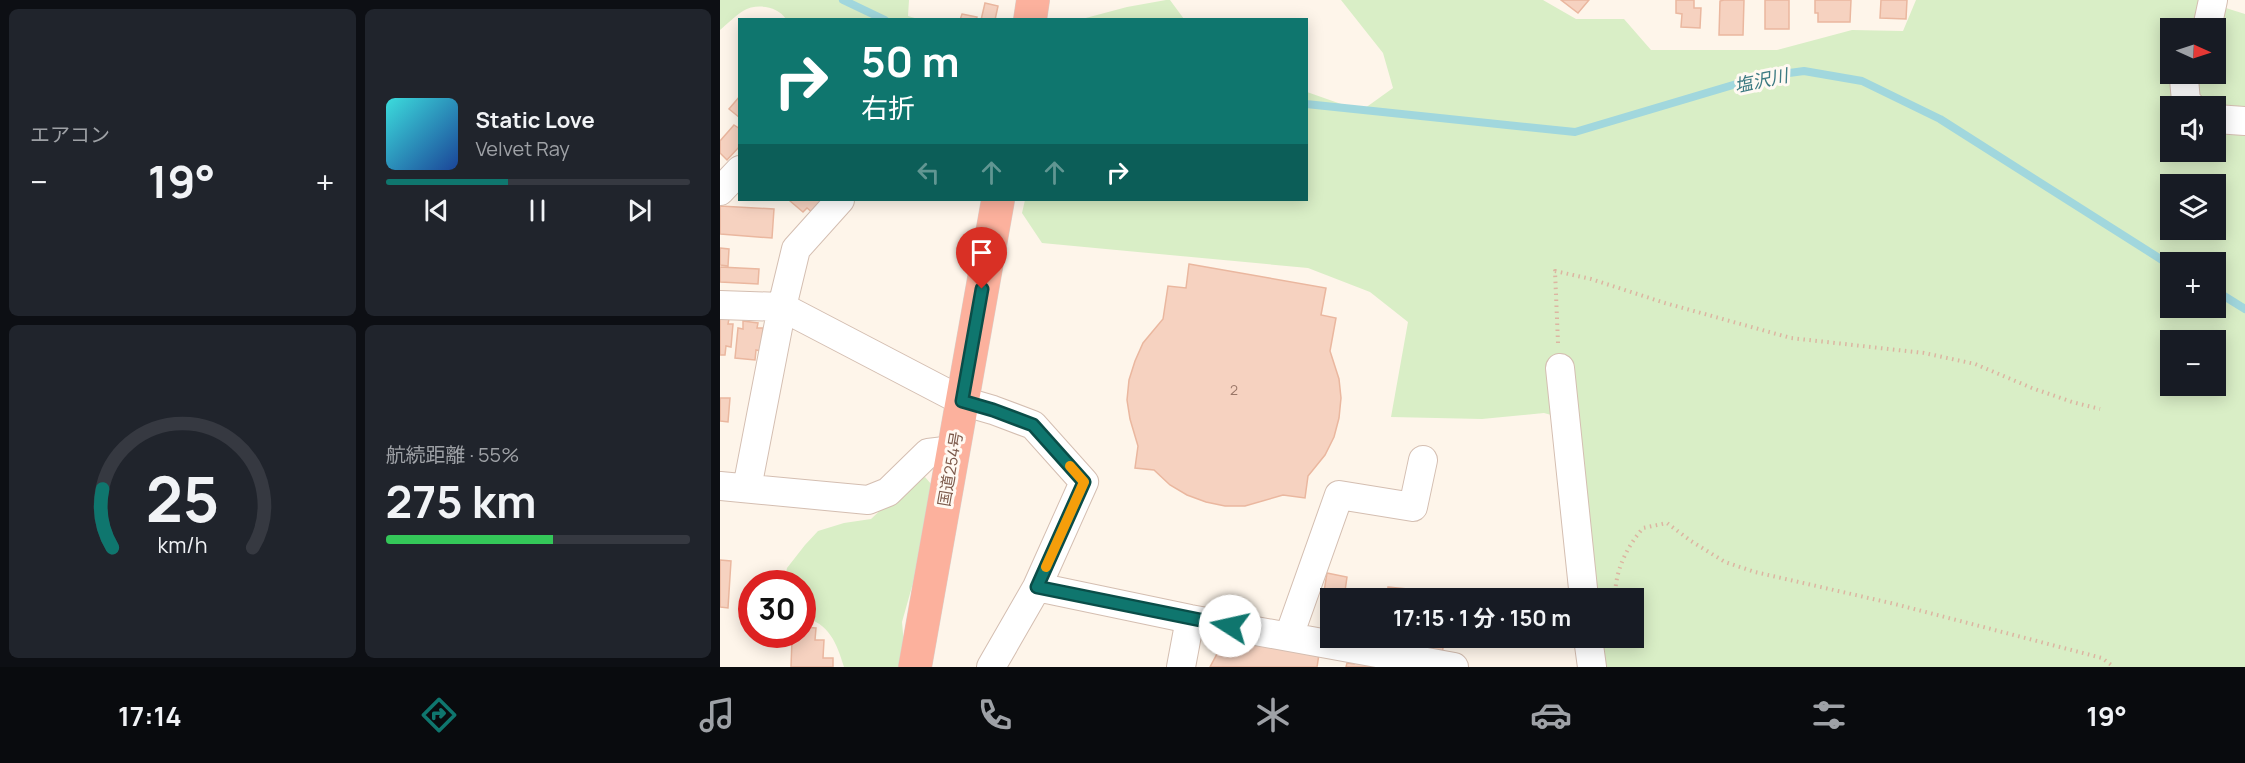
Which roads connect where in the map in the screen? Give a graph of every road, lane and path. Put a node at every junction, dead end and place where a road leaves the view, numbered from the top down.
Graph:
1 (1033, 0) edge
2 (2213, 0) edge
3 (1030, 18) edge
4 (2209, 18) edge
5 (2226, 120) edge
6 (2245, 121) edge
7 (738, 172) edge
8 (720, 191) edge
9 (839, 201) edge
10 (998, 201) edge
11 (720, 305) edge
12 (782, 308) junction
13 (1560, 368) joint
14 (962, 401) junction
15 (2100, 409) dead end
16 (953, 450) junction
17 (1423, 460) dead end
18 (734, 487) edge
19 (1037, 587) junction
20 (1583, 588) edge
21 (1616, 588) edge
22 (1190, 619) junction
23 (1289, 636) junction
24 (1589, 648) edge
25 (1393, 661) edge
26 (915, 667) edge
27 (991, 667) edge
28 (1181, 667) edge
29 (1454, 667) edge
30 (1592, 667) edge
31 (2114, 667) edge

1 - 3 highway
2 - 4 street
5 - 6 street
7 - 8 street
9 - 12 street
10 - 14 highway, 国道254号
11 - 12 street
12 - 14 street
12 - 18 street
13 - 15 path
13 - 20 street
14 - 16 highway, 国道254号
14 - 19 street
16 - 18 street
16 - 26 highway, 国道254号
17 - 23 street
19 - 22 street
19 - 27 street
21 - 31 path
22 - 23 street
22 - 28 street
23 - 25 street
24 - 30 street
25 - 29 street

